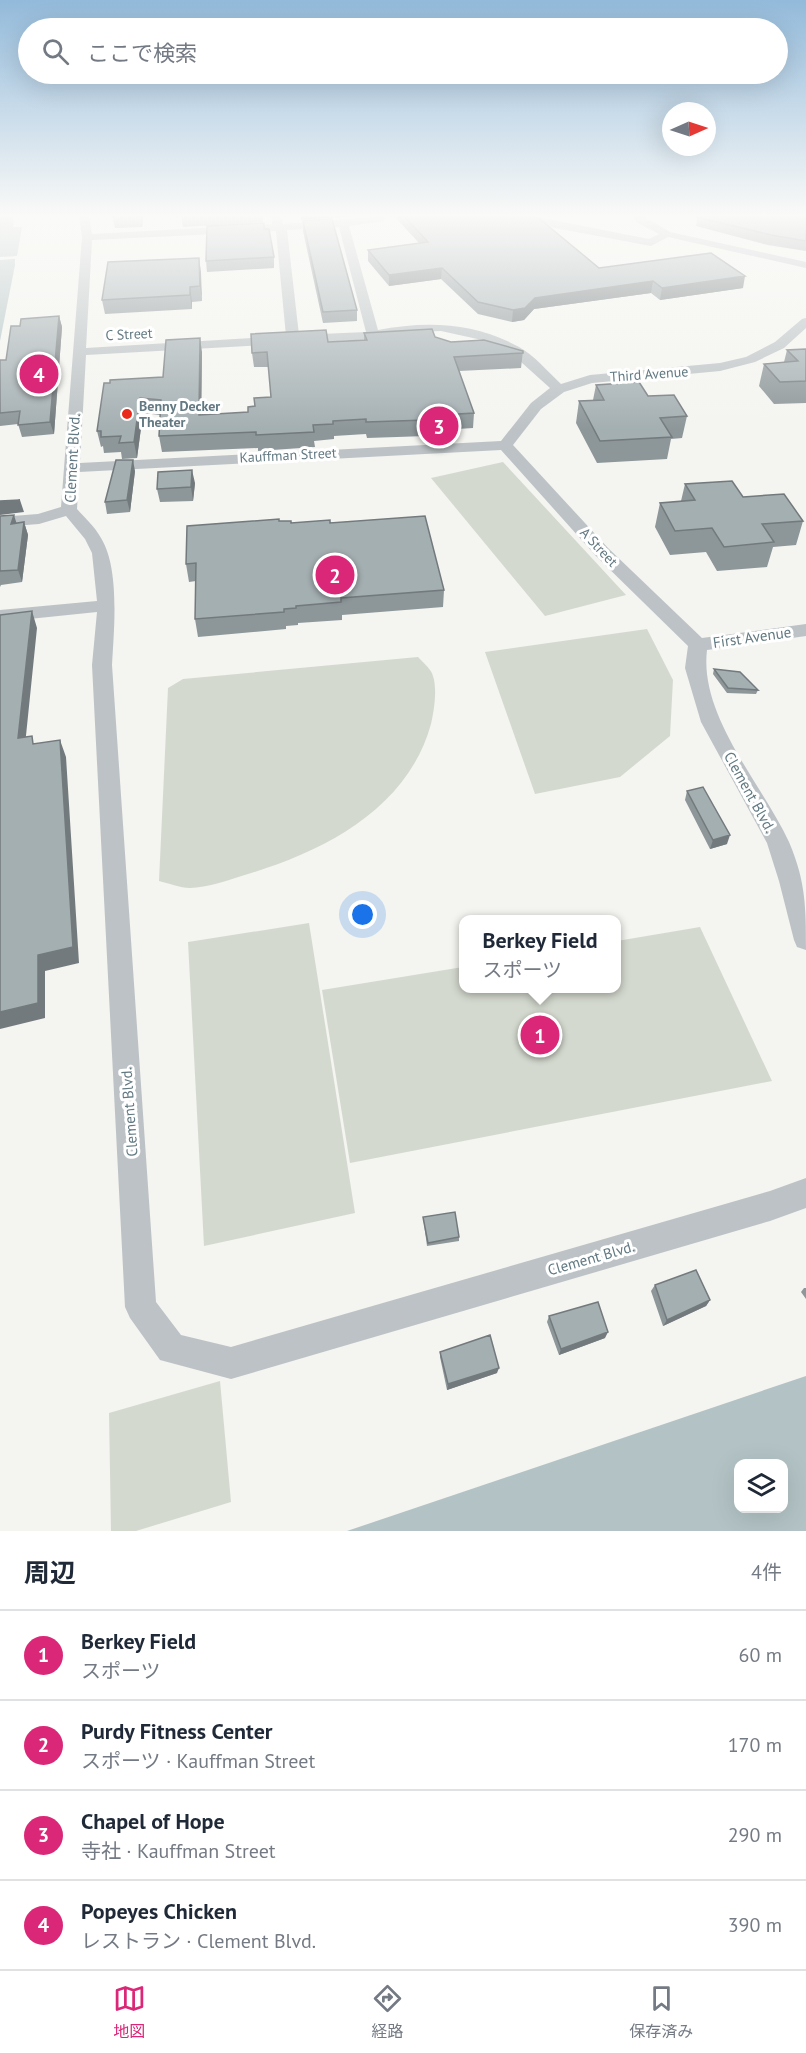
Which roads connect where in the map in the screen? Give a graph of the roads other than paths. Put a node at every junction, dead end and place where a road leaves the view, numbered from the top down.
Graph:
1 (83, 287) edge
2 (286, 287) edge
3 (361, 287) edge
4 (805, 324) edge
5 (373, 335) junction
6 (293, 340) junction
7 (78, 352) junction
8 (558, 389) junction
9 (505, 445) junction
10 (71, 468) junction
11 (69, 510) junction
12 (0, 522) edge
13 (106, 606) junction
14 (0, 616) edge
15 (806, 630) edge
16 (698, 645) junction
17 (806, 940) edge
18 (806, 1193) edge

1 - 7 street, Clement Blvd.
2 - 6 street
3 - 5 street
4 - 8 street, Third Avenue
5 - 6 street, C Street
5 - 8 street, C Street
6 - 7 street, C Street
7 - 10 street, Clement Blvd.
8 - 9 street, Third Avenue
9 - 10 street, Kauffman Street
9 - 16 street, A Street
10 - 11 street, Clement Blvd.
11 - 12 street
11 - 13 street, Clement Blvd.
13 - 14 street
13 - 18 street, Clement Blvd.
15 - 16 street, First Avenue
16 - 17 street, Clement Blvd.

